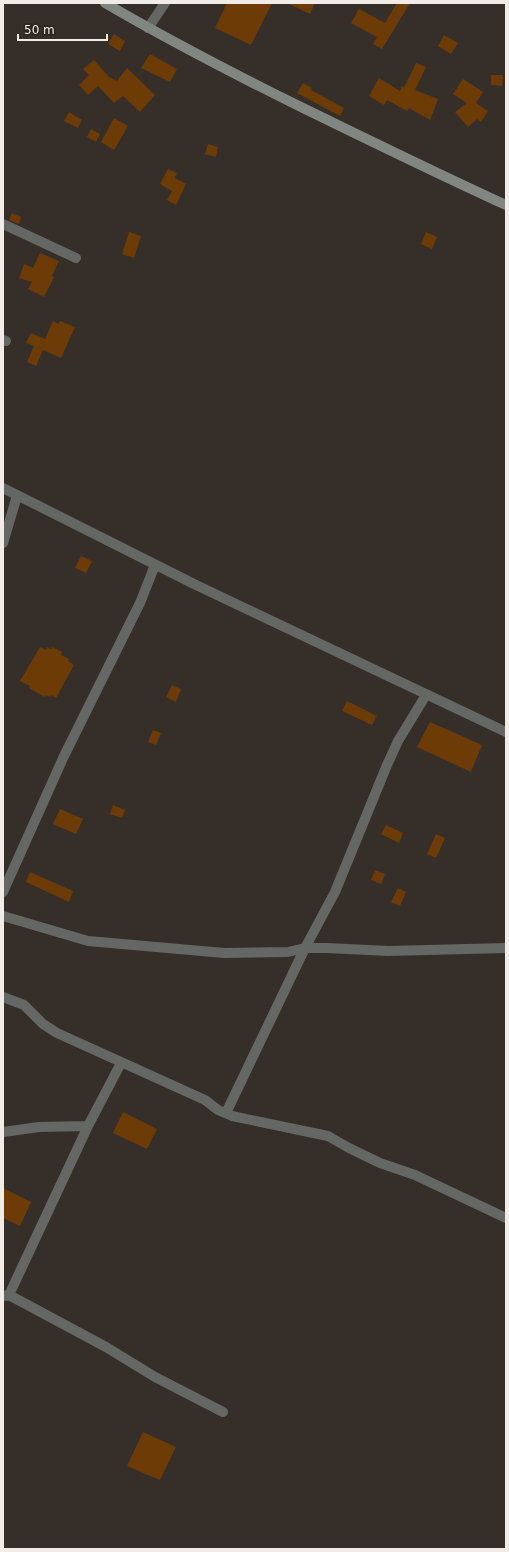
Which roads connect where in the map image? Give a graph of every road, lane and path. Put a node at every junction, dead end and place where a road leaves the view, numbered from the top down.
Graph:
1 (105, 3) edge
2 (165, 3) edge
3 (148, 28) junction
4 (506, 205) edge
5 (3, 224) edge
6 (76, 258) dead end
7 (3, 488) edge
8 (17, 496) junction
9 (3, 543) edge
10 (155, 564) junction
11 (426, 695) junction
12 (506, 732) edge
13 (3, 892) edge
14 (3, 916) edge
15 (305, 948) junction
16 (506, 948) edge
17 (3, 997) edge
18 (121, 1063) junction
19 (226, 1113) junction
20 (88, 1126) junction
21 (3, 1132) edge
22 (506, 1218) edge
23 (6, 1296) edge
24 (223, 1412) dead end

1 - 3 main road
2 - 3 street
3 - 4 main road
5 - 6 street
7 - 8 street
8 - 9 street
8 - 10 street
10 - 11 street
10 - 13 street
11 - 12 street
11 - 15 street
14 - 15 street
15 - 16 street
15 - 19 street
17 - 18 street
18 - 19 street
18 - 20 street
19 - 22 street
20 - 21 street
20 - 23 street
23 - 24 street

